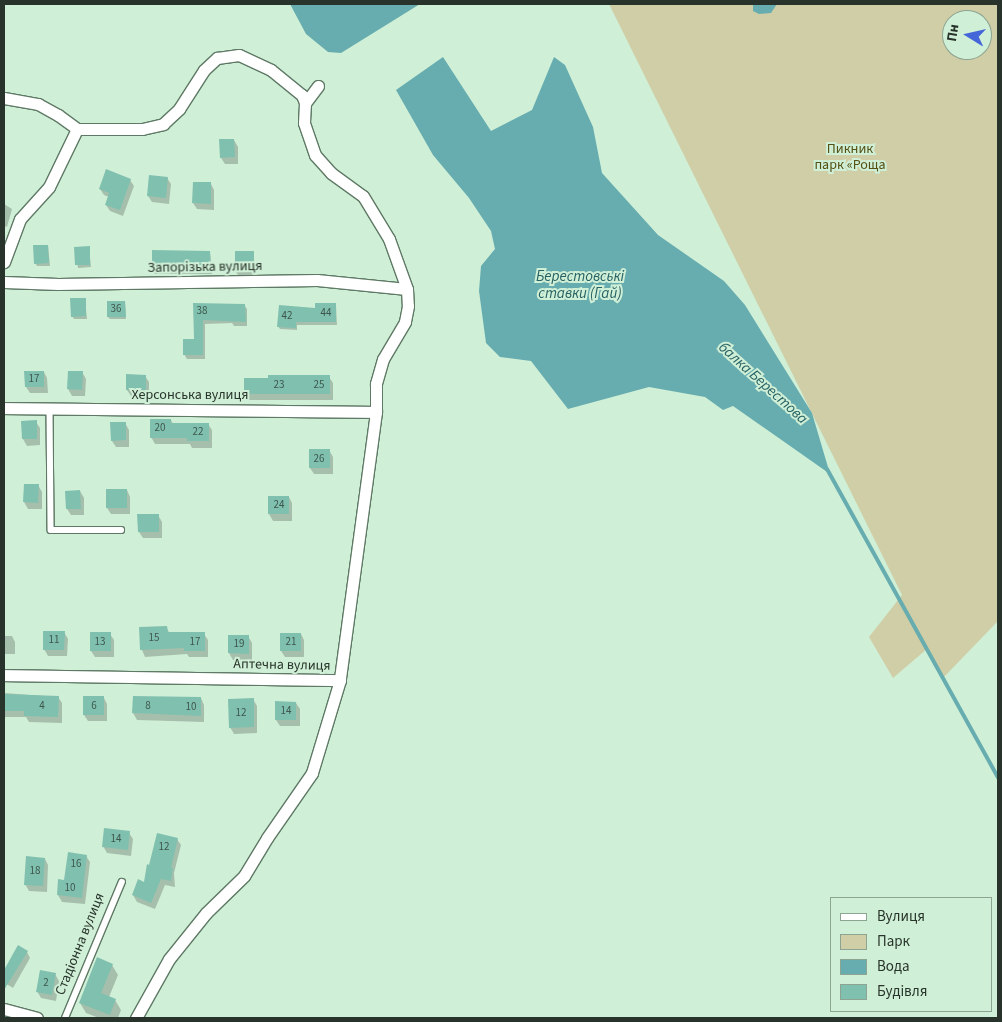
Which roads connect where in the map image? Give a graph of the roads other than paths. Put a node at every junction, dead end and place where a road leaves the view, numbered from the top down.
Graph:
1 (318, 86) dead end
2 (4, 98) edge
3 (305, 103) junction
4 (77, 129) junction
5 (4, 262) edge
6 (4, 282) edge
7 (407, 289) junction
8 (4, 408) edge
9 (50, 409) junction
10 (376, 412) junction
11 (121, 530) dead end
12 (4, 675) edge
13 (340, 680) junction
14 (122, 882) dead end
15 (4, 1009) edge
16 (37, 1018) edge
17 (65, 1018) edge
18 (136, 1018) edge

1 - 3 street
2 - 4 street
3 - 4 street
3 - 7 street
4 - 5 street
6 - 7 street, Запорізька вулиця
7 - 10 street
8 - 9 street, Херсонська вулиця
9 - 10 street, Херсонська вулиця
9 - 11 lane
10 - 13 street
12 - 13 street, Аптечна вулиця
13 - 18 street, Аптечна вулиця
14 - 17 lane, Стадіонна вулиця
15 - 16 street

